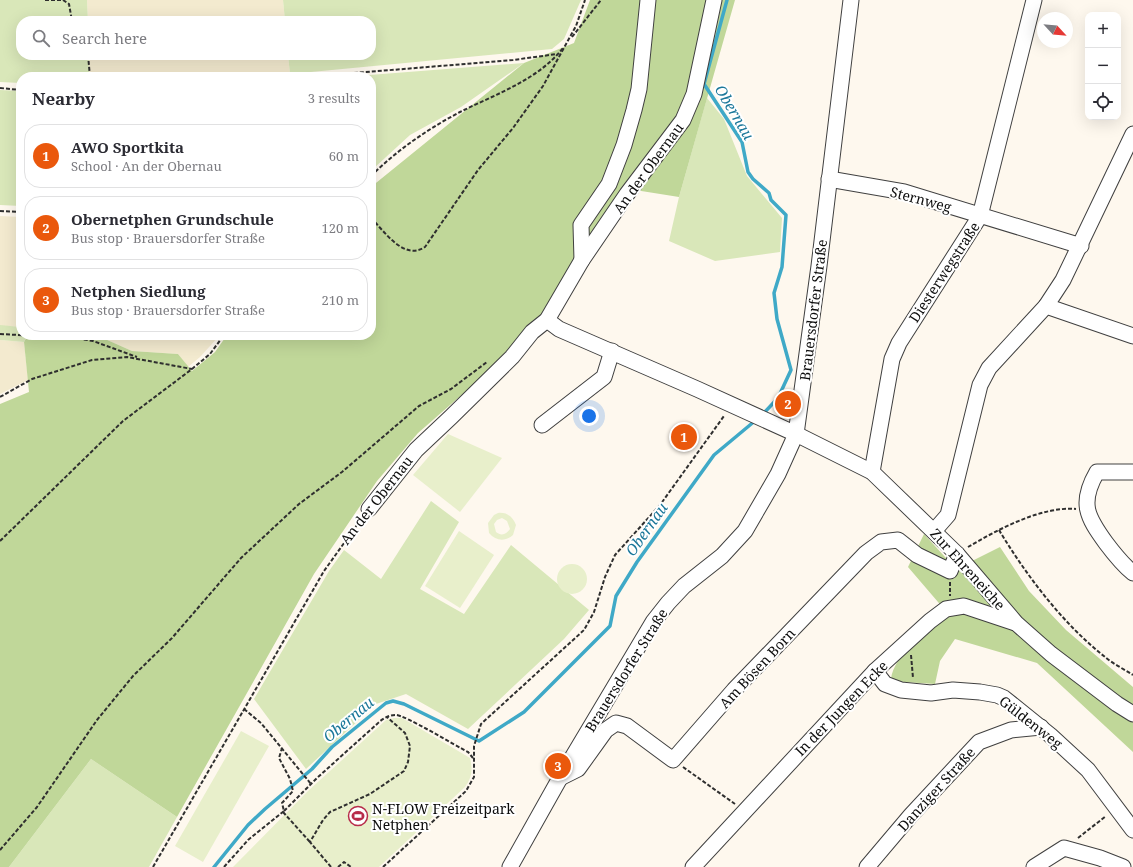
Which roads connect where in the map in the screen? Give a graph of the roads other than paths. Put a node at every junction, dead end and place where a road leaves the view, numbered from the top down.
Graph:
1 (648, 0) edge
2 (714, 0) edge
3 (851, 0) edge
4 (1034, 0) edge
5 (1133, 134) edge
6 (829, 180) junction
7 (980, 216) junction
8 (1081, 246) junction
9 (582, 260) junction
10 (1046, 306) junction
11 (547, 320) junction
12 (1133, 336) edge
13 (612, 352) junction
14 (542, 425) dead end
15 (796, 434) junction
16 (872, 472) junction
17 (1133, 472) edge
18 (369, 509) road end
19 (934, 531) junction
20 (957, 554) junction
21 (1133, 574) edge
22 (1016, 623) junction
23 (875, 671) junction
24 (1133, 714) edge
25 (1041, 727) junction
26 (560, 778) junction
27 (1133, 830) edge
28 (510, 867) edge
29 (693, 867) edge
30 (866, 867) edge
31 (1034, 867) edge
32 (1123, 867) edge

1 - 9 street
2 - 9 street, An der Obernau
3 - 6 street, Brauersdorfer Straße
4 - 7 street, Diesterwegstraße
5 - 8 street
6 - 7 street, Sternweg
6 - 15 street, Brauersdorfer Straße
7 - 8 street, Sternweg
7 - 16 street, Diesterwegstraße
8 - 10 street
9 - 11 street, An der Obernau
10 - 12 street
10 - 19 street
11 - 13 street
11 - 18 street, An der Obernau
13 - 14 street
13 - 15 street
15 - 16 street, Zur Ehreneiche
15 - 26 street, Brauersdorfer Straße
16 - 19 street, Zur Ehreneiche
17 - 21 street
19 - 20 street, Zur Ehreneiche
20 - 22 street, Zur Ehreneiche
20 - 26 street, Am Bösen Born
22 - 23 street, In der Jungen Ecke
22 - 24 street, Zur Ehreneiche
23 - 25 street, Güldenweg
23 - 29 street, In der Jungen Ecke
25 - 27 street, Güldenweg
25 - 30 street, Danziger Straße
26 - 28 street, Brauersdorfer Straße
31 - 32 street

